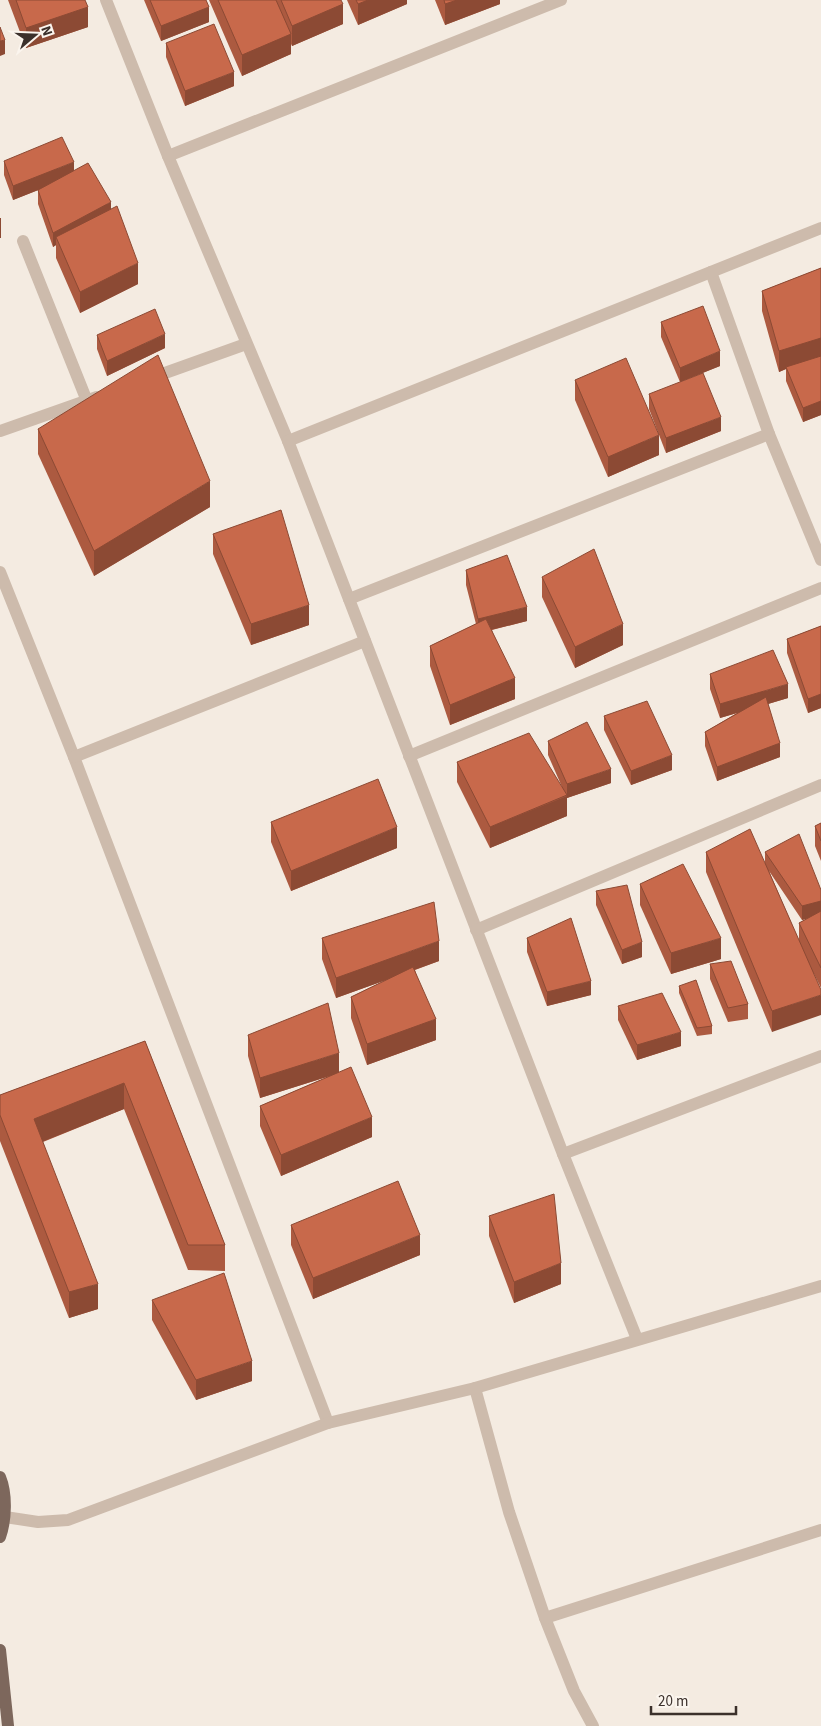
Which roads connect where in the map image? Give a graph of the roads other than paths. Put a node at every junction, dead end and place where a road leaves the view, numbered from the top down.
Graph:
1 (106, 0) edge
2 (561, 0) edge
3 (168, 156) junction
4 (821, 228) edge
5 (23, 241) dead end
6 (711, 272) junction
7 (246, 344) junction
8 (142, 381) edge
9 (105, 394) edge
10 (87, 401) junction
11 (0, 431) edge
12 (769, 434) junction
13 (288, 441) junction
14 (821, 560) edge
15 (0, 572) edge
16 (821, 588) edge
17 (349, 599) junction
18 (365, 641) junction
19 (409, 756) junction
20 (74, 757) junction
21 (821, 785) edge
22 (476, 930) junction
23 (821, 1056) edge
24 (563, 1154) junction
25 (821, 1286) edge
26 (637, 1340) junction
27 (475, 1388) junction
28 (328, 1423) junction
29 (0, 1477) edge
30 (4, 1517) junction
31 (821, 1530) edge
32 (0, 1538) edge
33 (545, 1618) junction
34 (0, 1650) edge
35 (8, 1726) edge
36 (594, 1726) edge

1 - 3 street
2 - 3 street
3 - 7 street
4 - 6 street
5 - 10 street
6 - 12 street
6 - 13 street
7 - 8 street
7 - 13 street
9 - 10 street
10 - 11 street
12 - 14 street
12 - 17 street
13 - 17 street
15 - 20 street
16 - 19 street
17 - 18 street
18 - 19 street
18 - 20 street
19 - 22 street
20 - 28 street
21 - 22 street
22 - 24 street
23 - 24 street
24 - 26 street
25 - 26 street
26 - 27 street
27 - 28 street
27 - 33 street
28 - 30 street
29 - 30 main road
30 - 32 main road
31 - 33 street
33 - 36 street
34 - 35 main road

